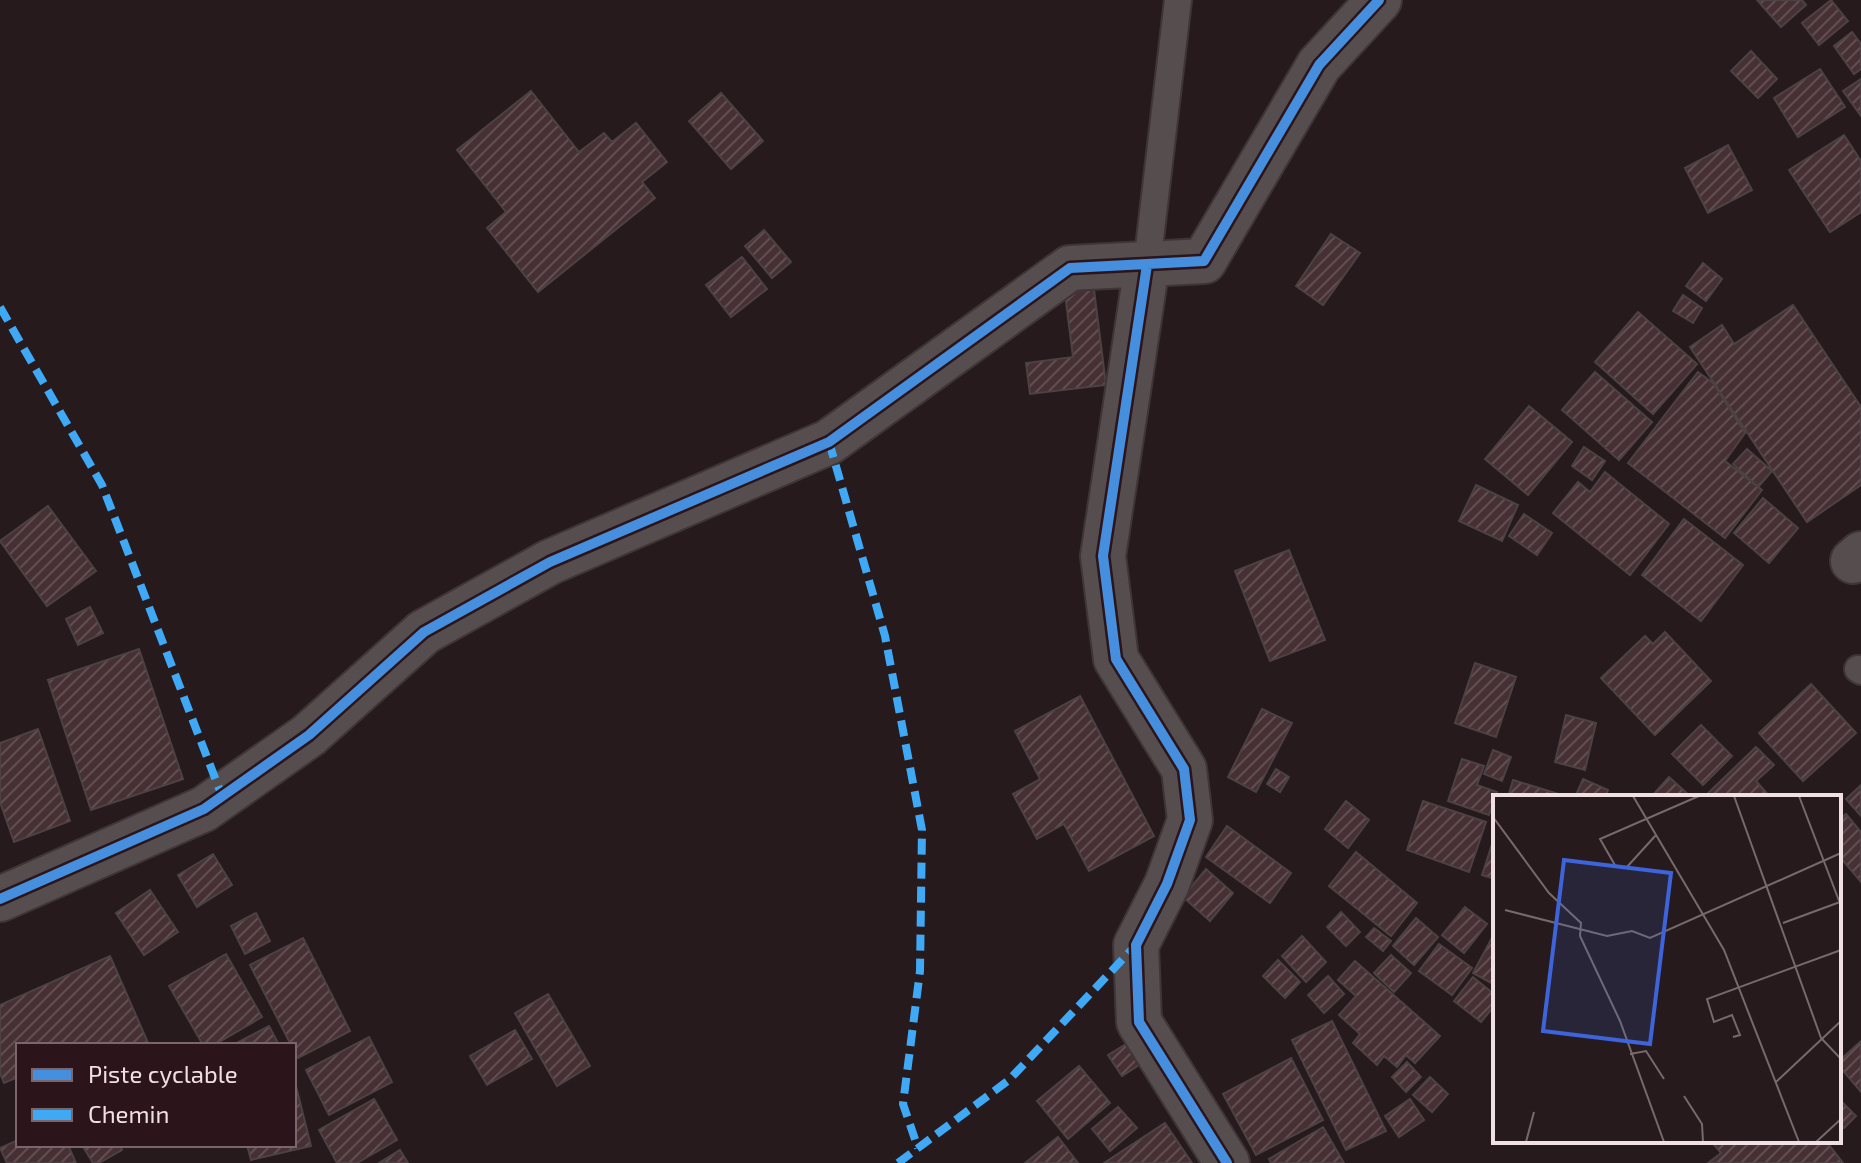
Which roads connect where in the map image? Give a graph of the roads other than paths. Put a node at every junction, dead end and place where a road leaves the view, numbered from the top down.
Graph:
1 (1178, 0) edge
2 (1379, 0) edge
3 (1147, 265) junction
4 (0, 899) edge
5 (1227, 1163) edge

1 - 3 lane
2 - 3 street
3 - 4 street
3 - 5 street

